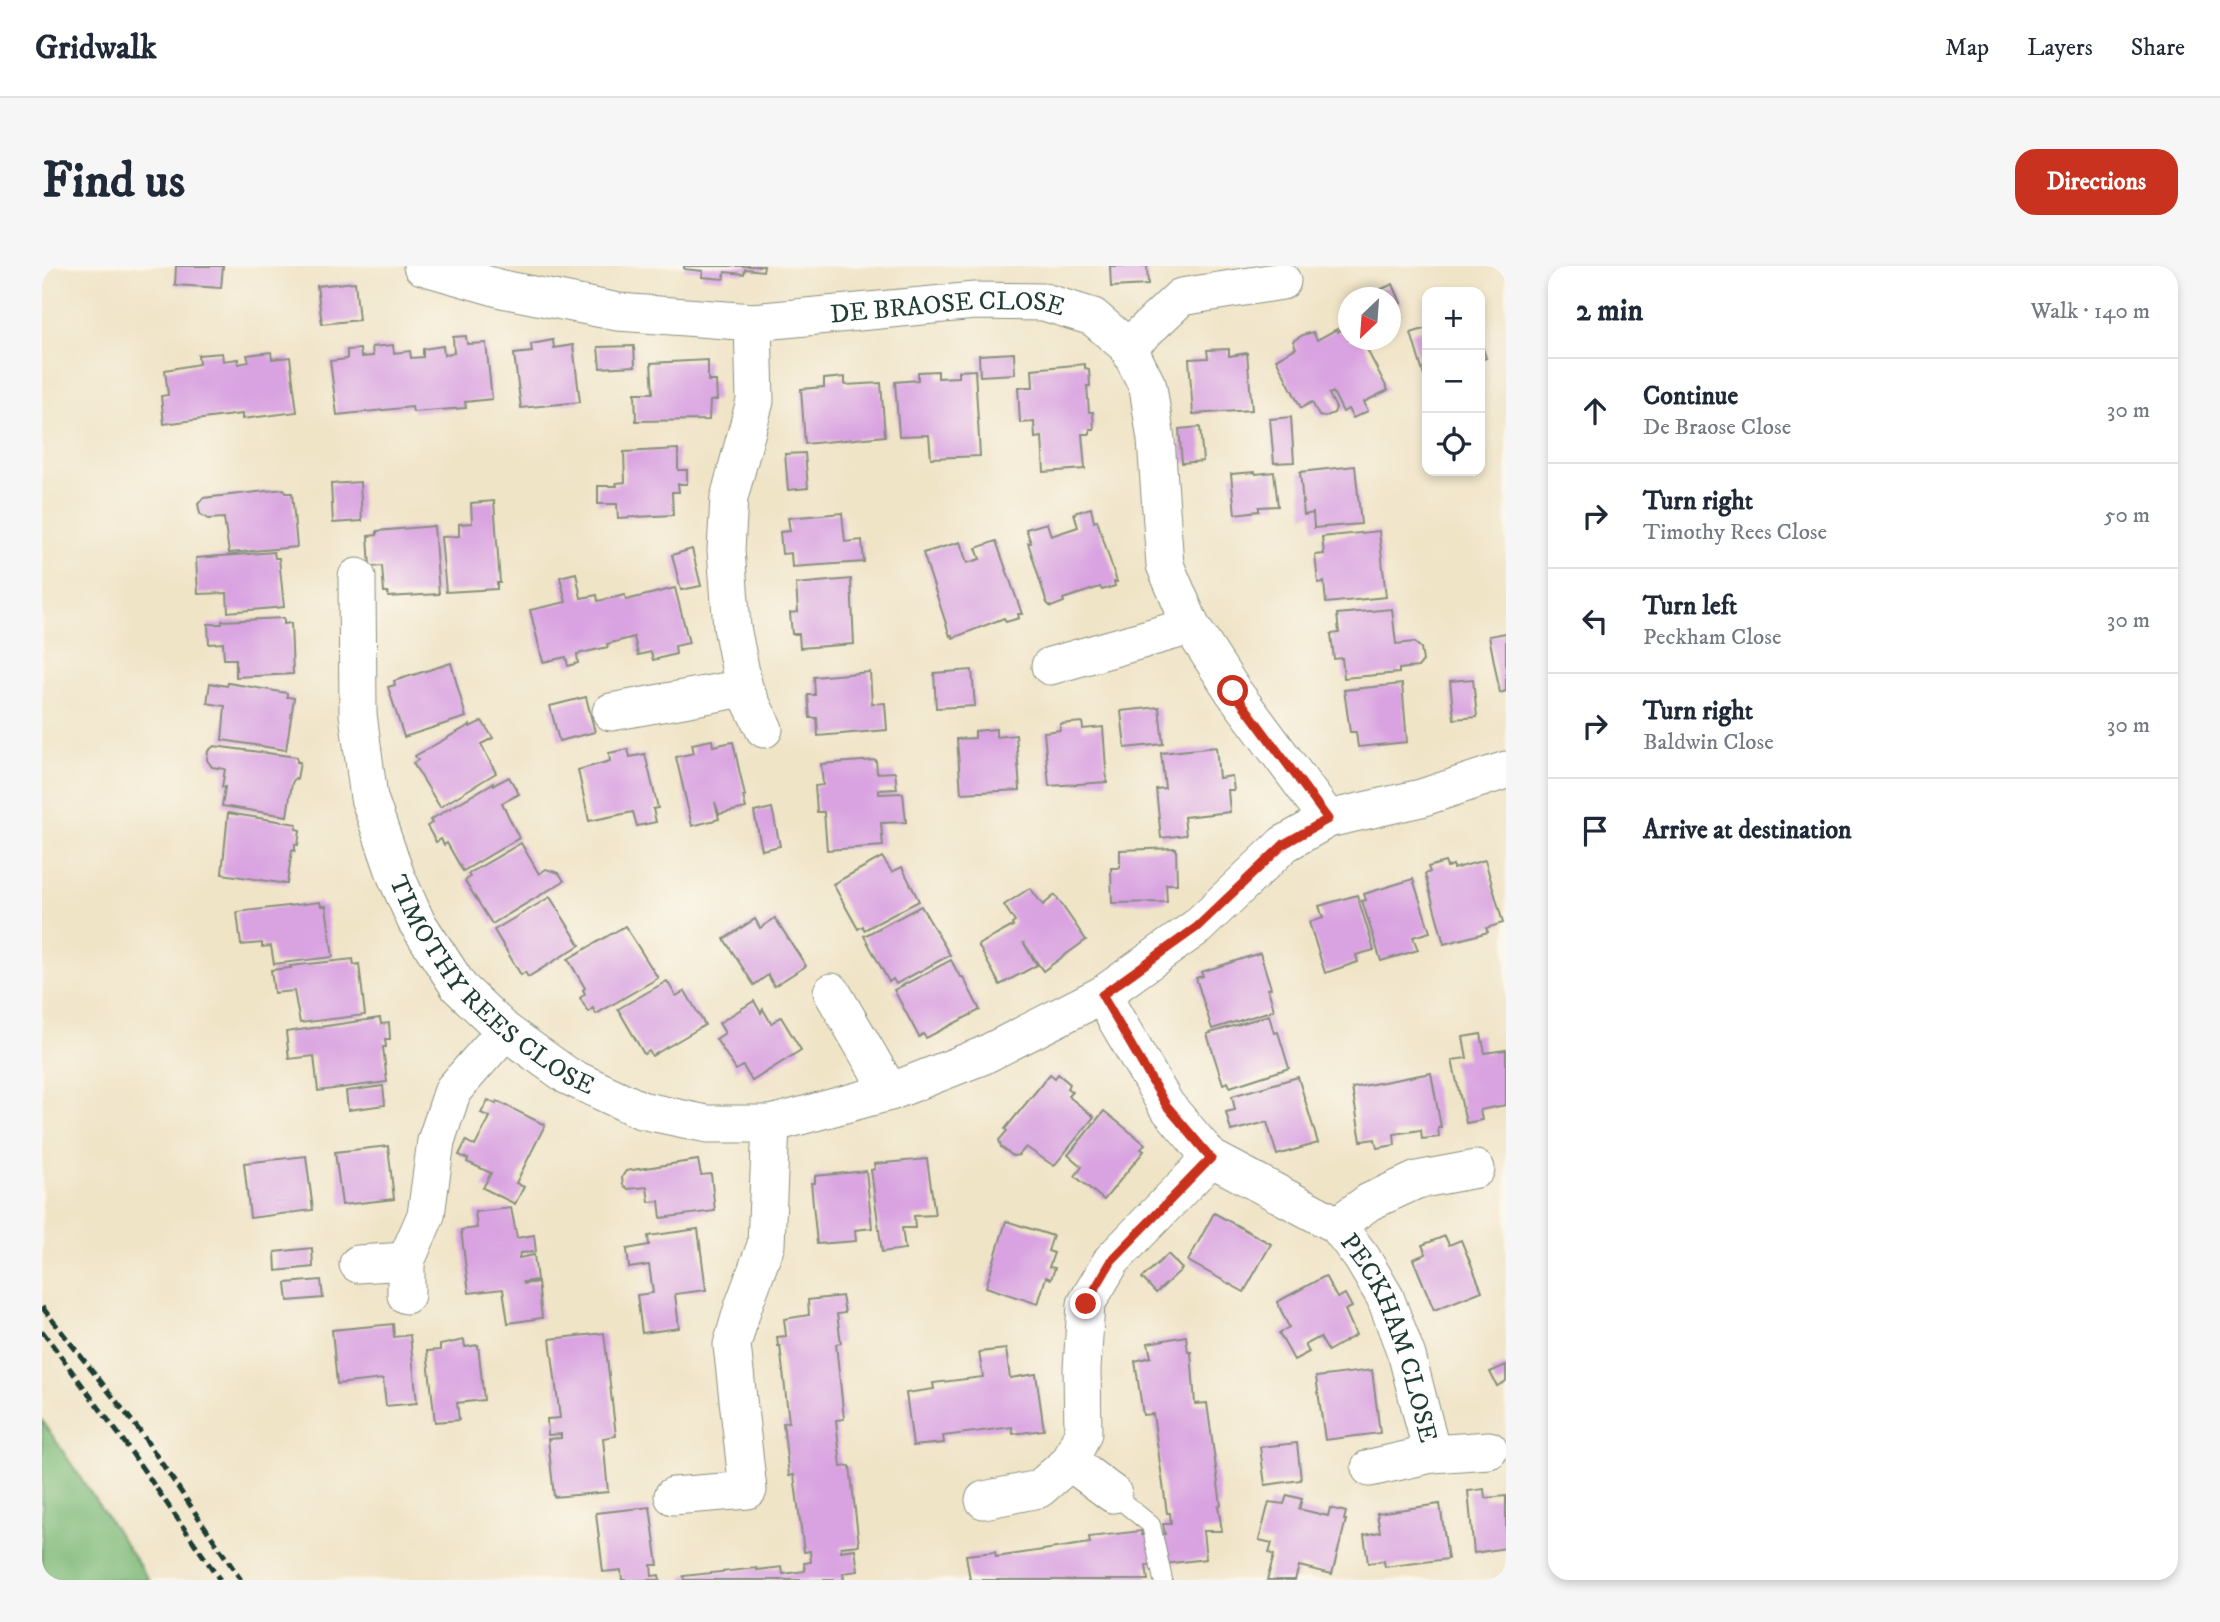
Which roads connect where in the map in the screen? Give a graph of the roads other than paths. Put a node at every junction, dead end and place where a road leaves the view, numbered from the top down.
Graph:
1 (422, 266) edge
2 (1282, 281) dead end
3 (754, 322) junction
4 (1128, 347) junction
5 (357, 577) dead end
6 (1191, 626) junction
7 (1050, 666) dead end
8 (744, 688) junction
9 (611, 712) dead end
10 (764, 729) dead end
11 (1506, 770) edge
12 (1328, 819) junction
13 (832, 992) dead end
14 (1102, 995) junction
15 (505, 1031) junction
16 (890, 1092) junction
17 (771, 1124) junction
18 (1211, 1158) junction
19 (1476, 1169) dead end
20 (1337, 1226) junction
21 (358, 1264) dead end
22 (1489, 1450) dead end
23 (1432, 1454) junction
24 (1070, 1462) junction
25 (1370, 1468) dead end
26 (1113, 1494) joint
27 (673, 1496) dead end
28 (984, 1500) dead end
29 (1163, 1580) edge

1 - 3 street, DE BRAOSE CLOSE
2 - 4 street
3 - 4 street, DE BRAOSE CLOSE
3 - 8 street
4 - 6 street, DE BRAOSE CLOSE
5 - 15 street, TIMOTHY REES CLOSE
6 - 7 street
6 - 12 street, DE BRAOSE CLOSE
8 - 9 street
8 - 10 street
11 - 12 street, TIMOTHY REES CLOSE
12 - 14 street, TIMOTHY REES CLOSE
13 - 16 street
14 - 16 street, TIMOTHY REES CLOSE
14 - 18 street, PECKHAM CLOSE
15 - 17 street, TIMOTHY REES CLOSE
15 - 21 street
16 - 17 street, TIMOTHY REES CLOSE
17 - 27 street
18 - 20 street, PECKHAM CLOSE
18 - 24 street
19 - 20 street, PECKHAM CLOSE
20 - 23 street, PECKHAM CLOSE
22 - 23 street, PECKHAM CLOSE
23 - 25 street, PECKHAM CLOSE
24 - 26 street
24 - 28 street
26 - 29 lane

